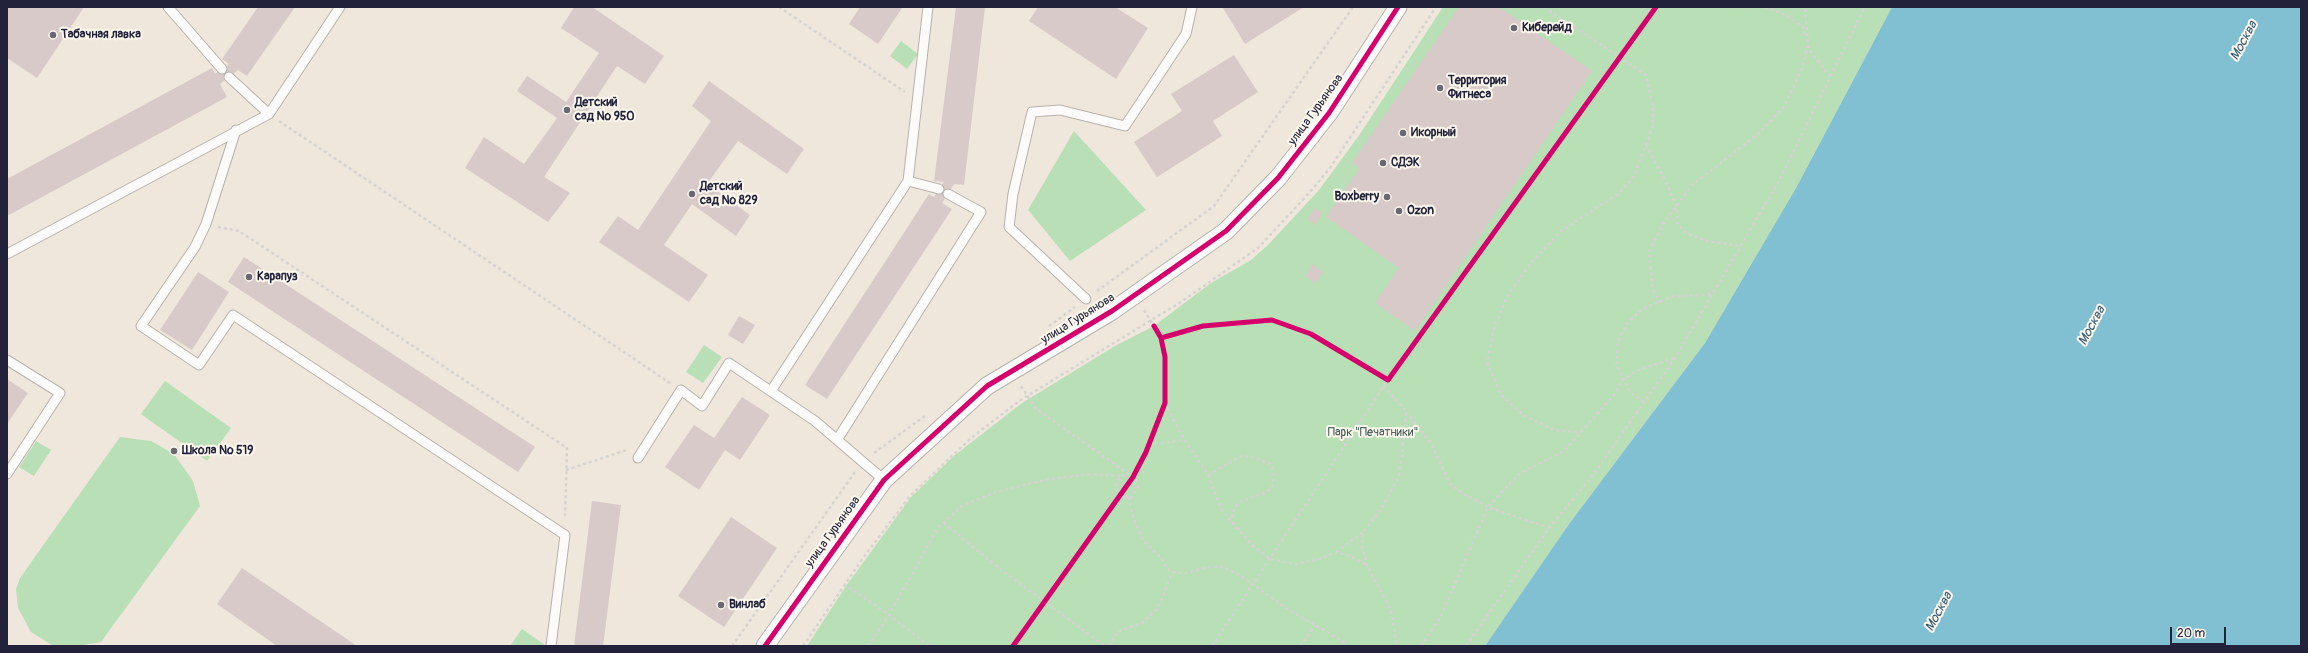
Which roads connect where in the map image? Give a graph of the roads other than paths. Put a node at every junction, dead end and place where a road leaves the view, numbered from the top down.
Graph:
1 (168, 7) edge
2 (340, 7) edge
3 (928, 7) edge
4 (1192, 7) edge
5 (1398, 7) edge
6 (222, 69) dead end
7 (229, 77) dead end
8 (269, 114) junction
9 (236, 130) junction
10 (908, 181) junction
11 (939, 189) dead end
12 (948, 194) dead end
13 (7, 254) edge
14 (1086, 299) road end
15 (7, 360) edge
16 (771, 391) junction
17 (837, 440) junction
18 (638, 458) dead end
19 (7, 474) edge
20 (884, 480) junction
21 (551, 646) edge
22 (765, 646) edge

1 - 6 lane
2 - 8 lane
3 - 10 lane
4 - 14 lane
5 - 20 street, улица Гурьянова
7 - 8 lane
8 - 9 lane
9 - 13 lane
9 - 21 lane
10 - 11 lane
10 - 16 lane
12 - 17 lane
15 - 19 lane
16 - 17 lane
16 - 18 lane
17 - 20 lane
20 - 22 street, улица Гурьянова

